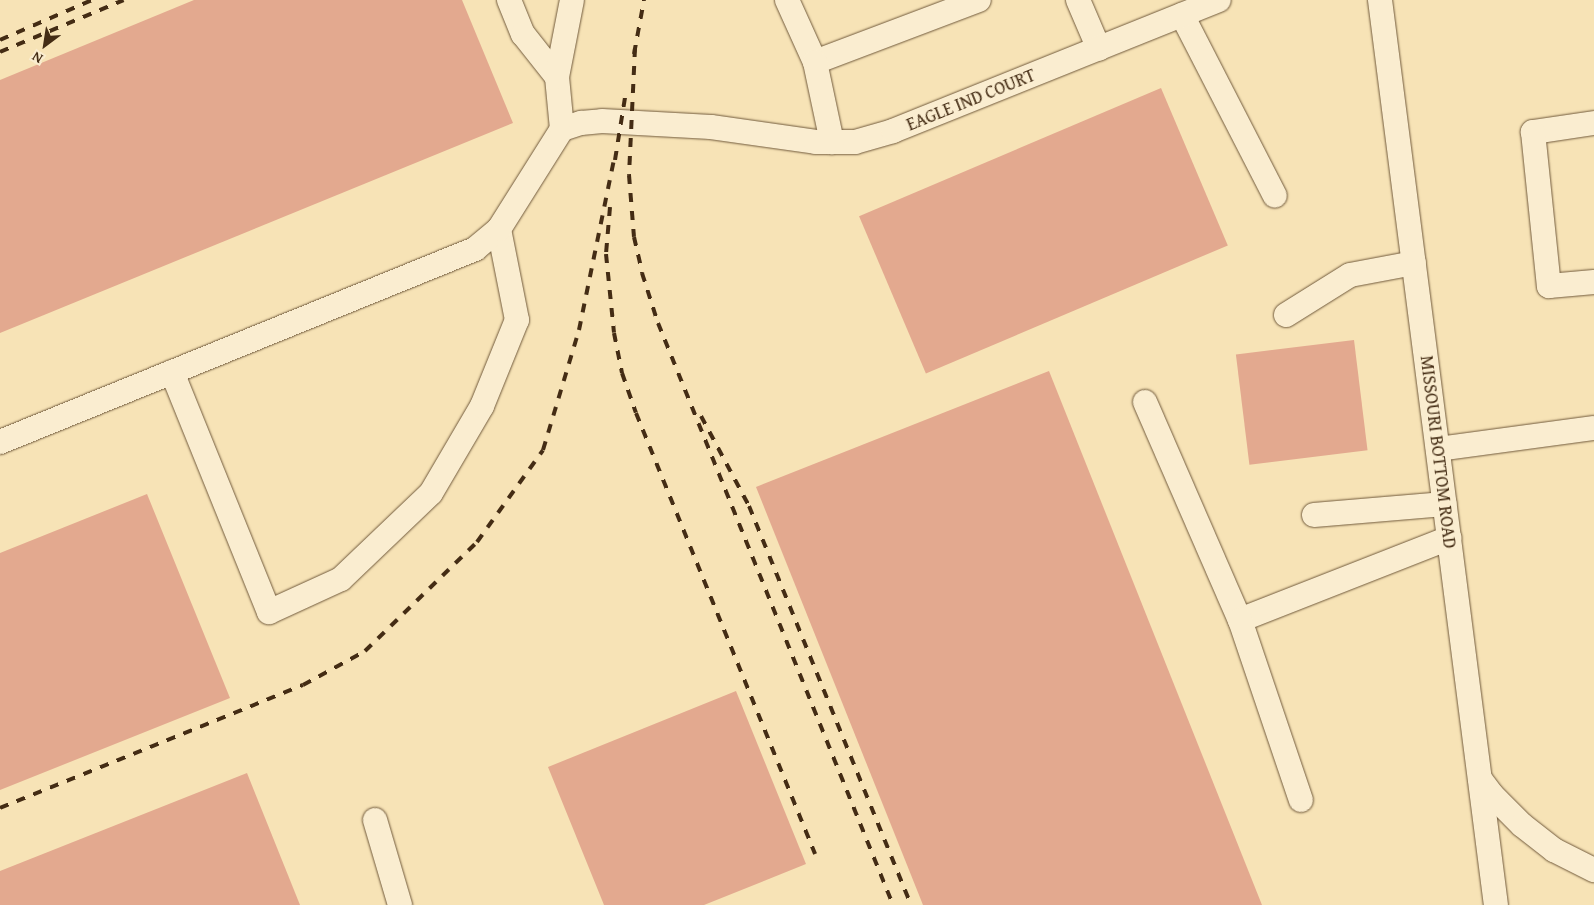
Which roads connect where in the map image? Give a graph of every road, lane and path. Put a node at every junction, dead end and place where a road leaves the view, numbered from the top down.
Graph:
1 (509, 0) edge
2 (572, 0) edge
3 (787, 0) edge
4 (979, 0) edge
5 (1078, 0) edge
6 (1220, 0) edge
7 (1380, 0) edge
8 (1182, 15) junction
9 (1099, 49) junction
10 (815, 62) junction
11 (558, 77) junction
12 (1594, 123) edge
13 (562, 129) junction
14 (832, 142) junction
15 (1275, 196) dead end
16 (499, 229) junction
17 (1414, 263) junction
18 (1594, 282) edge
19 (1286, 315) dead end
20 (172, 372) junction
21 (1145, 402) dead end
22 (1594, 428) edge
23 (0, 442) edge
24 (1438, 449) junction
25 (1445, 504) junction
26 (1314, 515) dead end
27 (1449, 538) junction
28 (1240, 620) junction
29 (1479, 778) junction
30 (1301, 800) dead end
31 (375, 820) dead end
32 (1594, 870) edge
33 (400, 905) edge
34 (1496, 905) edge

1 - 11 street
2 - 11 street
3 - 10 street
4 - 10 street
5 - 9 street
6 - 8 street, EAGLE IND COURT
7 - 17 street, MISSOURI BOTTOM ROAD
8 - 9 street, EAGLE IND COURT
8 - 15 street
9 - 14 street, EAGLE IND COURT
10 - 14 street
11 - 13 street
12 - 18 street
13 - 14 street, EAGLE IND COURT
13 - 16 street
16 - 20 street
16 - 20 street
17 - 19 street
17 - 24 street, MISSOURI BOTTOM ROAD
20 - 23 street
21 - 28 street
22 - 24 street
24 - 25 street, MISSOURI BOTTOM ROAD
25 - 26 street
25 - 27 street, MISSOURI BOTTOM ROAD
27 - 28 street
27 - 29 street, MISSOURI BOTTOM ROAD
28 - 30 street
29 - 32 street
29 - 34 street, MISSOURI BOTTOM ROAD
31 - 33 street

